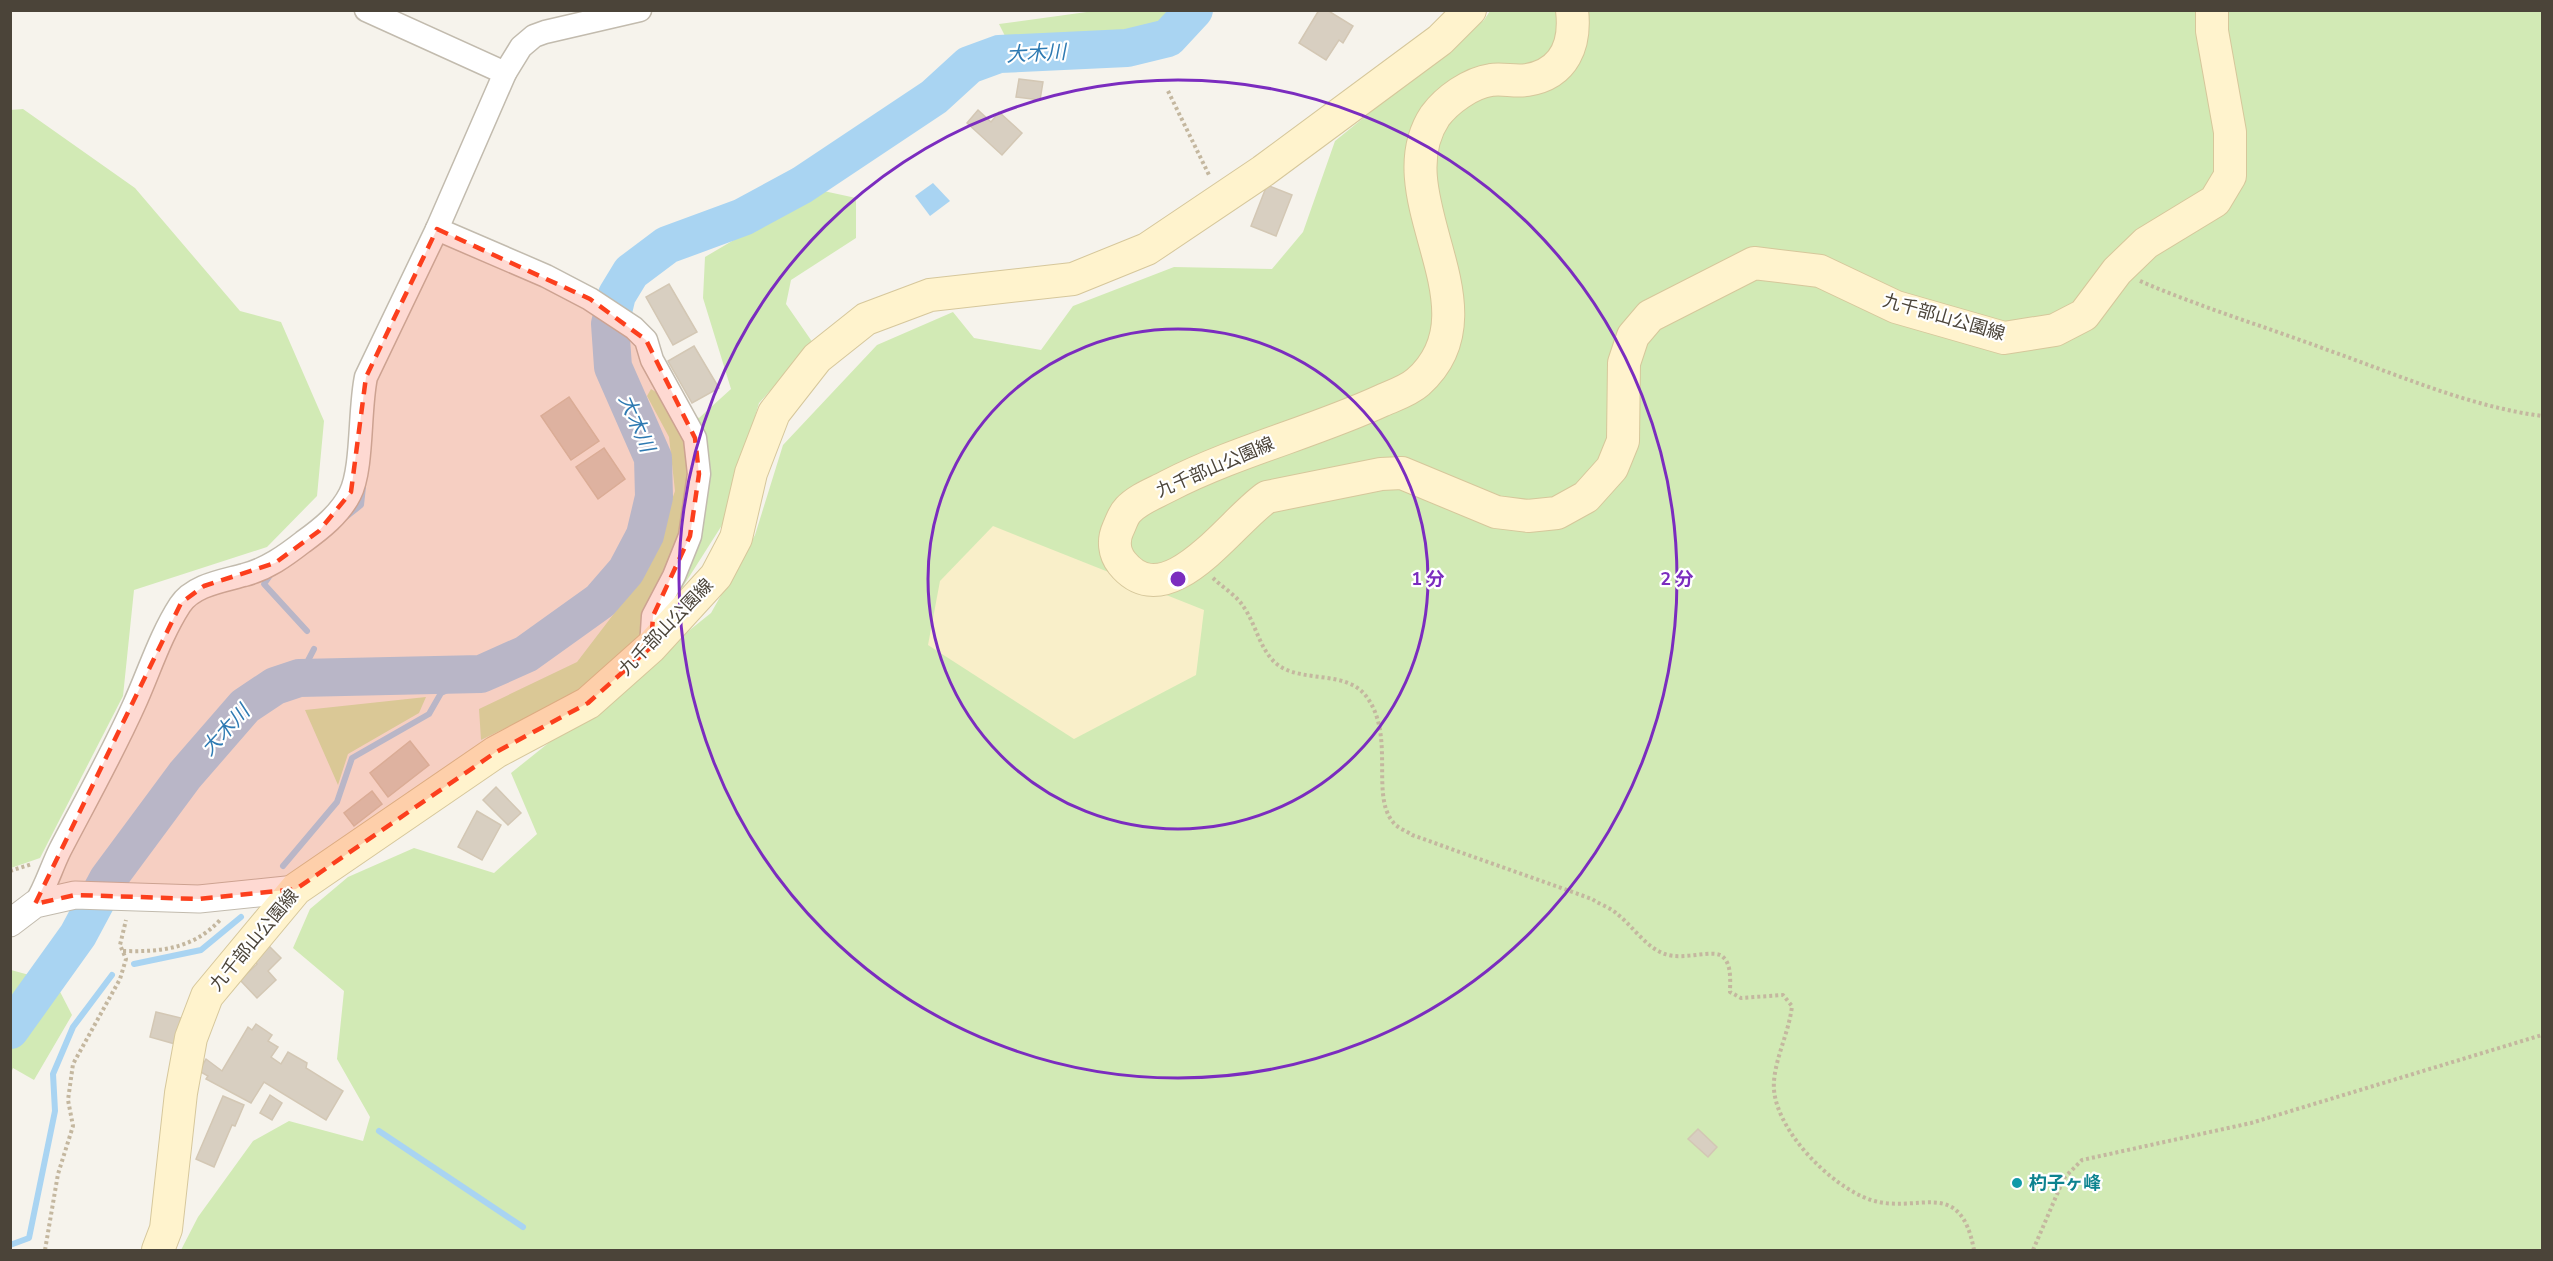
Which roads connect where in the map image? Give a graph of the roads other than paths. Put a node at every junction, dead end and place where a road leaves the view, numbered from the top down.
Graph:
1 (366, 10) edge
2 (640, 10) edge
3 (1470, 10) edge
4 (1572, 10) edge
5 (2211, 10) edge
6 (505, 73) junction
7 (437, 229) junction
8 (651, 647) junction
9 (296, 889) junction
10 (35, 904) junction
11 (10, 923) edge
12 (158, 1251) edge

1 - 6 street
2 - 6 street
3 - 8 main road, 九千部山公園線
4 - 5 main road, 九千部山公園線
6 - 7 street
7 - 8 street
7 - 10 street
8 - 9 main road, 九千部山公園線
9 - 10 street
9 - 12 main road, 九千部山公園線
10 - 11 street

